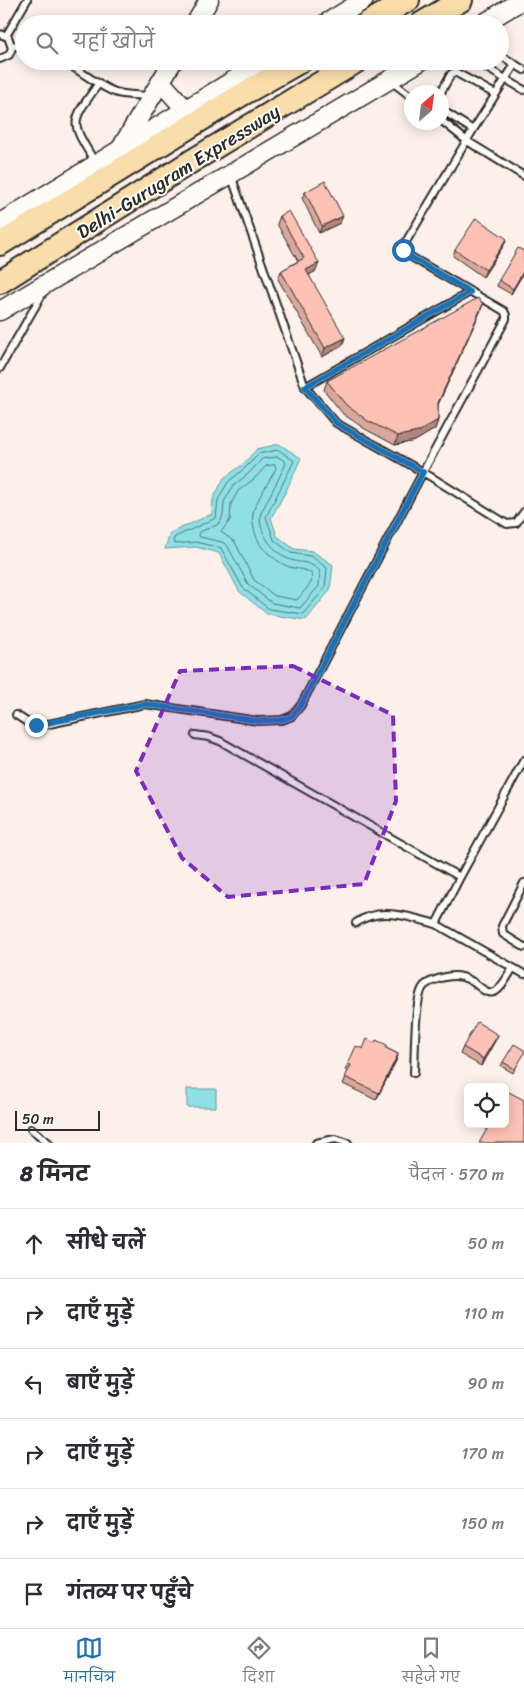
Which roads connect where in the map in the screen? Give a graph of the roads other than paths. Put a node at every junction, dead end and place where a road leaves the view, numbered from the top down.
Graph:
1 (27, 0) edge
2 (210, 0) edge
3 (364, 0) edge
4 (408, 0) edge
5 (461, 0) edge
6 (522, 0) edge
7 (17, 15) edge
8 (201, 15) edge
9 (340, 15) edge
10 (382, 15) edge
11 (436, 15) edge
12 (498, 15) edge
13 (15, 18) edge
14 (3, 35) edge
15 (12, 45) junction
16 (15, 46) edge
17 (0, 59) edge
18 (509, 60) edge
19 (515, 64) junction
20 (80, 70) edge
21 (168, 70) edge
22 (250, 70) edge
23 (284, 70) edge
24 (342, 70) edge
25 (406, 70) edge
26 (490, 70) edge
27 (524, 70) edge
28 (505, 79) junction
29 (390, 80) junction
30 (99, 83) junction
31 (445, 85) edge
32 (157, 89) junction
33 (524, 90) edge
34 (404, 91) edge
35 (495, 94) junction
36 (241, 95) junction
37 (181, 113) junction
38 (449, 115) edge
39 (449, 127) edge
40 (473, 130) junction
41 (467, 141) junction
42 (119, 151) junction
43 (96, 165) junction
44 (231, 174) junction
45 (524, 176) edge
46 (0, 223) edge
47 (0, 244) edge
48 (3, 281) edge
49 (50, 281) junction
50 (470, 292) junction
51 (0, 311) edge
52 (0, 368) edge
53 (305, 387) junction
54 (423, 472) junction
55 (524, 512) edge
56 (16, 715) dead end
57 (194, 735) dead end
58 (524, 760) edge
59 (460, 876) junction
60 (524, 883) edge
61 (356, 922) dead end
62 (436, 924) junction
63 (524, 947) edge
64 (513, 968) junction
65 (524, 974) edge
66 (414, 1073) dead end
67 (31, 1129) dead end
68 (49, 1143) edge
69 (316, 1143) edge
70 (348, 1143) edge

1 - 7 lane
2 - 8 main road
3 - 9 main road
4 - 10 highway
5 - 11 highway
6 - 12 main road
13 - 14 lane
14 - 15 lane
15 - 16 lane
15 - 17 lane
18 - 19 lane
19 - 27 lane
19 - 28 lane
20 - 30 lane
21 - 32 main road
22 - 37 main road
23 - 36 highway, Delhi-Gurugram Expressway
24 - 48 highway, Delhi-Gurugram Expressway
25 - 29 main road
26 - 28 lane
28 - 33 lane
28 - 35 lane
29 - 34 lane
29 - 44 main road
30 - 32 lane
30 - 43 lane
31 - 35 lane
32 - 37 main road
32 - 42 main road
35 - 40 lane
36 - 37 highway
36 - 47 highway, Delhi-Gurugram Expressway
37 - 42 main road
38 - 40 lane
39 - 41 lane
40 - 41 lane
41 - 45 lane
41 - 50 lane
42 - 43 main road
43 - 46 main road
44 - 49 main road
44 - 53 lane
49 - 51 main road
49 - 52 lane
50 - 53 lane
50 - 54 lane
53 - 54 lane
54 - 55 lane
54 - 56 lane
57 - 59 lane
58 - 59 lane
59 - 62 lane
60 - 63 lane
61 - 62 lane
62 - 64 lane
64 - 65 lane
64 - 66 lane
67 - 68 lane
69 - 70 lane

